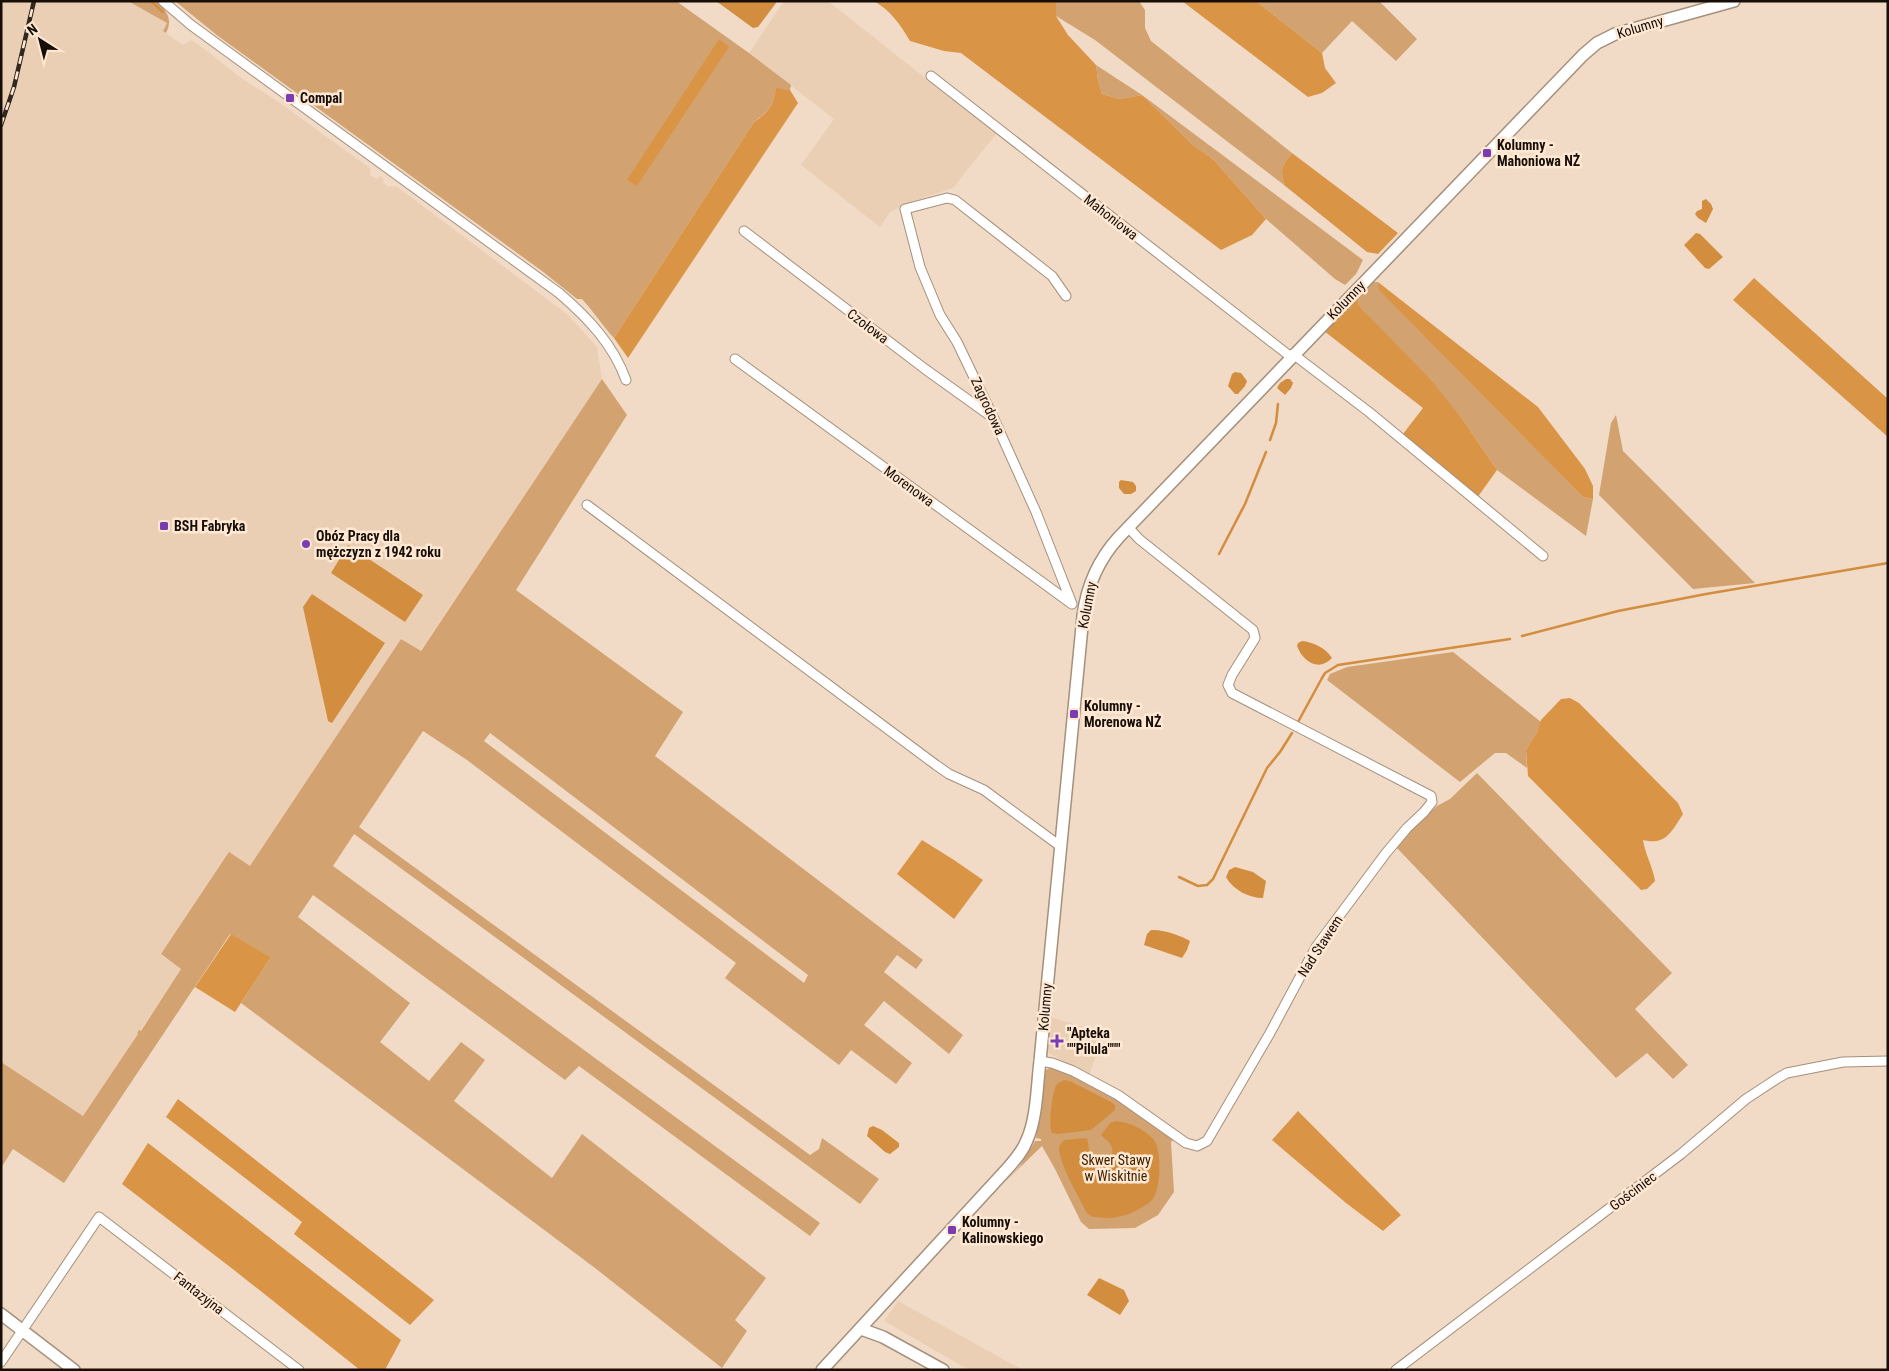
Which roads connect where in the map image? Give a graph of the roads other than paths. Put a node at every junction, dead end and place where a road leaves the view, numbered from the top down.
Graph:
1 (163, 1) edge
2 (1734, 1) edge
3 (932, 76) dead end
4 (744, 231) dead end
5 (1066, 296) dead end
6 (1292, 355) junction
7 (735, 359) dead end
8 (626, 380) dead end
9 (994, 418) junction
10 (587, 505) dead end
11 (1128, 527) junction
12 (1543, 556) dead end
13 (1072, 604) junction
14 (1084, 608) junction
15 (1060, 846) junction
16 (1040, 1061) junction
17 (1888, 1061) edge
18 (1, 1314) edge
19 (861, 1329) junction
20 (22, 1330) junction
21 (1, 1362) edge
22 (74, 1370) edge
23 (299, 1370) edge
24 (822, 1370) edge
25 (943, 1370) edge
26 (1396, 1370) edge

1 - 8 street
2 - 6 street, Kolumny
3 - 6 street, Mahoniowa
4 - 9 street, Czołowa
5 - 9 street, Zagrodowa
6 - 11 street, Kolumny
6 - 12 street, Mahoniowa
7 - 13 street, Morenowa
9 - 13 street, Zagrodowa
10 - 15 street
11 - 14 street, Kolumny
11 - 16 street, Nad Stawem
13 - 14 street, Morenowa
14 - 15 street, Kolumny
15 - 16 street, Kolumny
16 - 19 street, Kolumny
17 - 26 street, Gościniec
18 - 20 street
19 - 24 street, Kolumny
19 - 25 street
20 - 21 street
20 - 22 street
20 - 23 street, Fantazyjna

